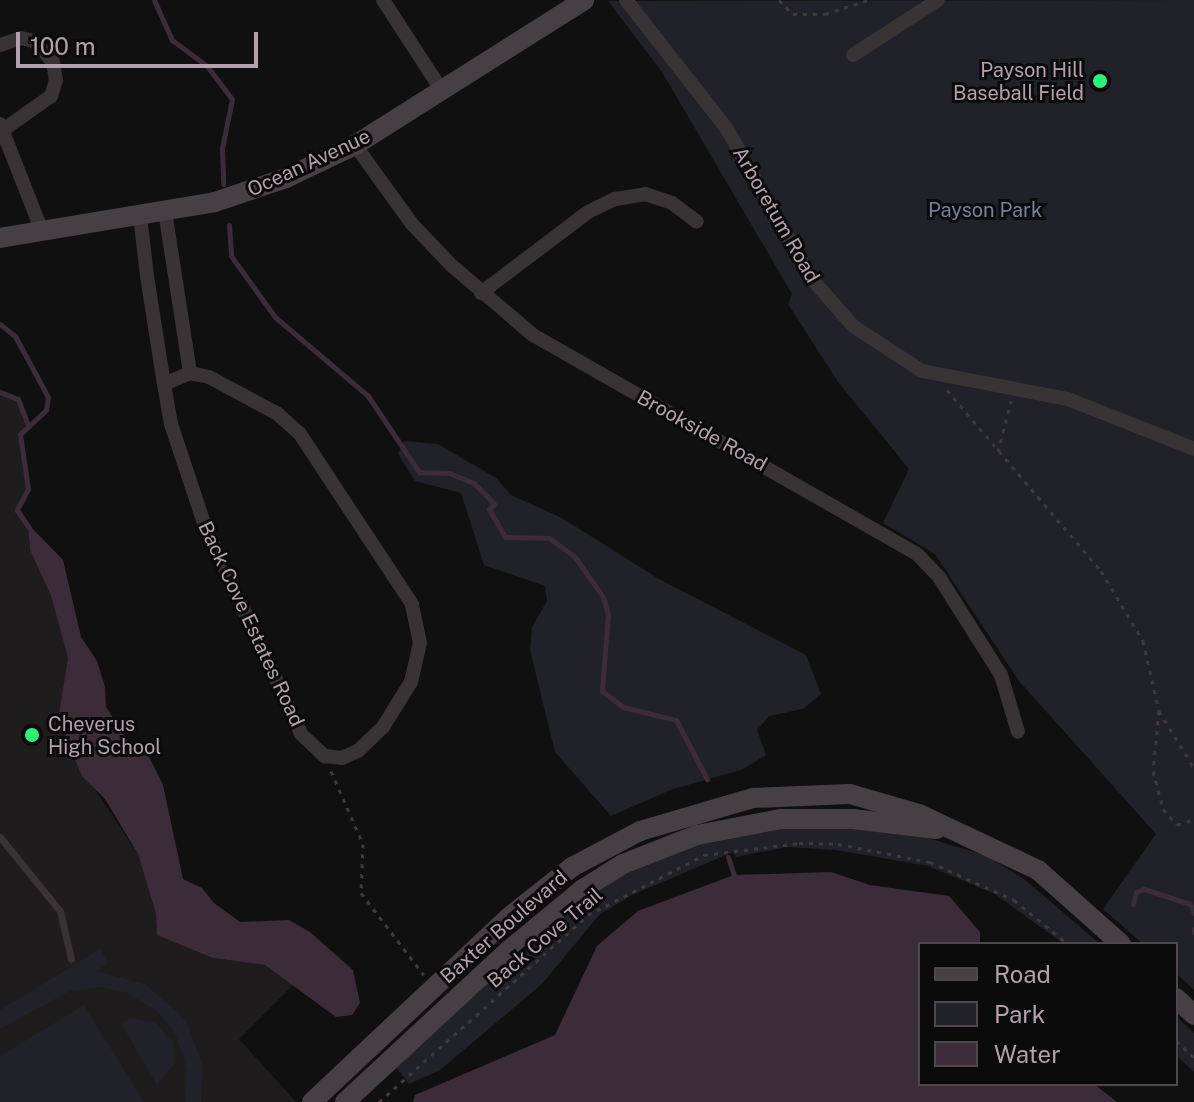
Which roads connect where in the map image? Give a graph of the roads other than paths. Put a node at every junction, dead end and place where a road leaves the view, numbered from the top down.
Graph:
1 (383, 0) edge
2 (584, 0) edge
3 (626, 0) edge
4 (938, 0) edge
5 (0, 45) edge
6 (853, 55) dead end
7 (442, 91) junction
8 (2, 127) edge
9 (355, 145) junction
10 (165, 211) junction
11 (140, 216) junction
12 (697, 222) dead end
13 (42, 231) junction
14 (0, 238) edge
15 (481, 293) junction
16 (190, 373) junction
17 (164, 384) junction
18 (1194, 449) edge
19 (1018, 732) dead end
20 (960, 833) junction
21 (0, 837) edge
22 (1119, 942) edge
23 (71, 959) dead end
24 (1178, 1000) edge
25 (1194, 1015) edge
26 (312, 1102) edge
27 (345, 1102) edge

1 - 7 street
2 - 7 street, Ocean Avenue
3 - 18 street, Arboretum Road
4 - 6 street
5 - 8 street
7 - 9 street, Ocean Avenue
8 - 13 street
9 - 10 street, Ocean Avenue
9 - 15 street, Brookside Road
10 - 11 street, Ocean Avenue
10 - 16 street
11 - 13 street, Ocean Avenue
11 - 17 street, Back Cove Estates Road
12 - 15 street
13 - 14 street, Ocean Avenue
15 - 19 street, Brookside Road
16 - 17 street
16 - 17 street, Back Cove Estates Road
20 - 22 street, Baxter Boulevard
20 - 26 street, Baxter Boulevard
20 - 27 street, Baxter Boulevard
21 - 23 lane
24 - 25 street

